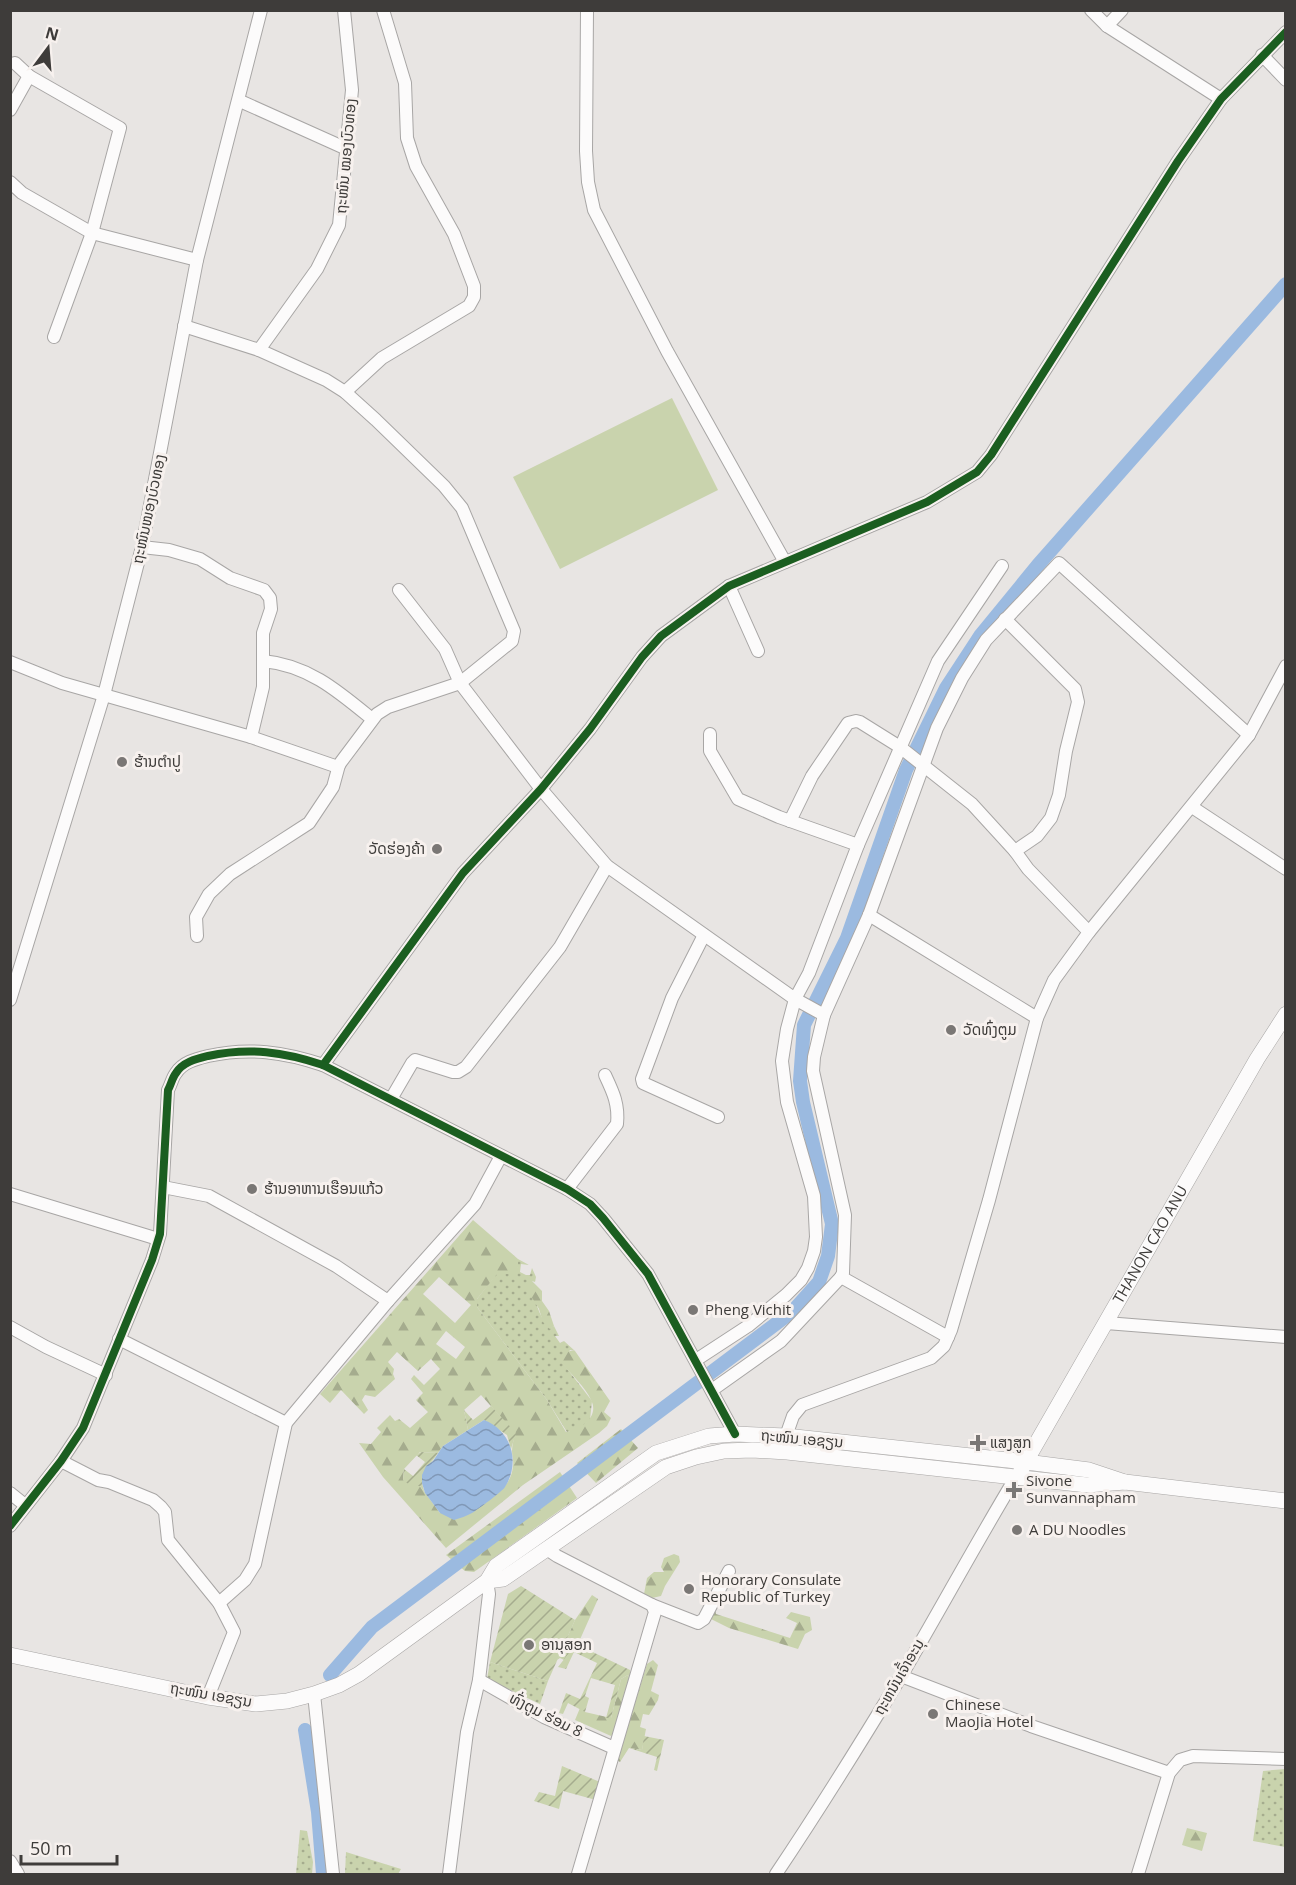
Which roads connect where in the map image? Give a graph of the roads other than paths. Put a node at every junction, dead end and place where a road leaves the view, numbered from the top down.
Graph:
1 (261, 10) edge
2 (344, 10) edge
3 (383, 10) edge
4 (587, 10) edge
5 (1091, 10) edge
6 (1122, 10) edge
7 (1107, 26) junction
8 (1286, 32) edge
9 (1262, 55) junction
10 (15, 63) dead end
11 (29, 76) junction
12 (1286, 80) edge
13 (1221, 99) junction
14 (240, 100) junction
15 (10, 110) edge
16 (347, 149) junction
17 (10, 182) edge
18 (92, 233) junction
19 (197, 260) junction
20 (184, 326) junction
21 (54, 338) dead end
22 (259, 350) junction
23 (345, 392) junction
24 (142, 547) junction
25 (785, 562) junction
26 (1002, 566) dead end
27 (729, 586) junction
28 (399, 590) dead end
29 (1005, 619) junction
30 (758, 651) dead end
31 (263, 661) junction
32 (10, 662) edge
33 (1286, 666) edge
34 (460, 683) junction
35 (104, 695) junction
36 (372, 719) junction
37 (710, 734) dead end
38 (1249, 735) junction
39 (251, 737) junction
40 (903, 749) junction
41 (920, 763) junction
42 (339, 765) junction
43 (541, 789) junction
44 (1192, 807) junction
45 (790, 821) junction
46 (858, 845) junction
47 (1015, 851) junction
48 (607, 866) junction
49 (1286, 868) edge
50 (869, 915) junction
51 (1089, 932) junction
52 (704, 935) junction
53 (196, 936) dead end
54 (795, 999) junction
55 (10, 1000) edge
56 (1286, 1014) edge
57 (824, 1015) junction
58 (1037, 1018) junction
59 (323, 1065) junction
60 (605, 1075) dead end
61 (391, 1099) junction
62 (718, 1117) dead end
63 (501, 1156) junction
64 (163, 1187) junction
65 (567, 1189) junction
66 (10, 1194) edge
67 (158, 1239) junction
68 (842, 1277) junction
69 (388, 1301) junction
70 (1106, 1323) junction
71 (10, 1327) edge
72 (948, 1337) junction
73 (1286, 1337) edge
74 (119, 1339) junction
75 (698, 1363) junction
76 (106, 1375) junction
77 (711, 1388) junction
78 (286, 1423) junction
79 (735, 1434) junction
80 (786, 1436) junction
81 (61, 1461) junction
82 (1026, 1462) junction
83 (1016, 1477) junction
84 (1125, 1482) junction
85 (10, 1494) edge
86 (1286, 1501) edge
87 (25, 1505) junction
88 (10, 1526) edge
89 (548, 1550) junction
90 (729, 1571) dead end
91 (488, 1581) junction
92 (219, 1603) junction
93 (652, 1605) junction
94 (10, 1655) edge
95 (901, 1676) junction
96 (479, 1680) junction
97 (314, 1695) junction
98 (208, 1696) junction
99 (614, 1748) junction
100 (1286, 1759) edge
101 (1169, 1773) junction
102 (10, 1862) edge
103 (581, 1873) edge
104 (18, 1875) edge
105 (333, 1875) edge
106 (448, 1875) edge
107 (777, 1875) edge
108 (1138, 1875) edge

1 - 14 street, ຖະໜົນໜອງບົວທອງ
2 - 16 street, ຖະໜົນ ໝອງບົວທອງ
3 - 23 street
4 - 25 street
5 - 7 street
6 - 7 street
7 - 13 street
8 - 9 street
9 - 12 street
9 - 13 street
10 - 11 street
11 - 15 street
11 - 18 street
13 - 25 street
14 - 16 street
14 - 19 street, ຖະໜົນໜອງບົວທອງ
16 - 22 street, ຖະໜົນ ໝອງບົວທອງ
17 - 18 street
18 - 19 street
18 - 21 street
19 - 20 street, ຖະໜົນໜອງບົວທອງ
20 - 22 street
20 - 24 street, ຖະໜົນໜອງບົວທອງ
22 - 23 street
23 - 34 street
24 - 31 street
24 - 35 street, ຖະໜົນໜອງບົວທອງ
25 - 27 street
26 - 40 street
27 - 30 street
27 - 43 street
28 - 34 street
29 - 38 street
29 - 41 street
29 - 47 street
31 - 36 street
31 - 39 street
32 - 35 street
33 - 38 street
34 - 36 street
34 - 43 street
35 - 39 street
35 - 55 street, ຖະໜົນໜອງບົວທອງ
36 - 42 street
37 - 45 street
38 - 44 street
39 - 42 street
40 - 41 street
40 - 45 street
40 - 46 street
41 - 47 street
41 - 50 street
42 - 53 street
43 - 48 street
43 - 59 street
44 - 49 street
44 - 51 street
45 - 46 street
46 - 54 street
47 - 51 street
48 - 52 street
48 - 61 street
50 - 57 street
50 - 58 street
51 - 58 street
52 - 54 street
52 - 62 street
54 - 57 street
54 - 75 street
56 - 70 main road, THANON CAO ANU
57 - 68 street
58 - 72 street
59 - 61 street
59 - 64 street
60 - 65 street
61 - 63 street
63 - 65 street
63 - 69 street
64 - 67 street
64 - 69 street
65 - 75 street
66 - 67 street
67 - 74 street
68 - 72 street
68 - 77 street
69 - 78 street
70 - 73 street
70 - 82 main road, THANON CAO ANU
71 - 76 street
72 - 80 street
74 - 76 street
74 - 78 street
75 - 77 street
76 - 81 street
77 - 79 street
78 - 92 street
79 - 80 main road, ຖະໜົນ ເອຊຽນ
79 - 91 main road, ຖະໜົນ ເອຊຽນ
80 - 82 main road, ຖະໜົນ ເອຊຽນ
81 - 87 street
81 - 92 street
82 - 83 main road, THANON CAO ANU
82 - 84 main road, ຖະໜົນ ເອຊຽນ
83 - 84 main road, ຖະໜົນ ເອຊຽນ
83 - 89 main road, ຖະໜົນ ເອຊຽນ
83 - 95 street, ຖະຫນົນເຈົ້າອະນຸ
84 - 86 main road, ຖະໜົນ ເອຊຽນ
85 - 87 street
87 - 88 street
89 - 91 main road, ຖະໜົນ ເອຊຽນ
89 - 93 street
90 - 93 street
91 - 96 street
91 - 97 main road, ຖະໜົນ ເອຊຽນ
92 - 98 street
93 - 99 street
94 - 98 main road, ຖະໜົນ ເອຊຽນ
95 - 101 street
95 - 107 street, ຖະຫນົນເຈົ້າອະນຸ
96 - 99 street, ທົ່ງຕູມ ຮ່ອມ 8
96 - 106 street
97 - 98 main road, ຖະໜົນ ເອຊຽນ
97 - 105 street
99 - 103 street
100 - 101 street
101 - 108 street
102 - 104 street

